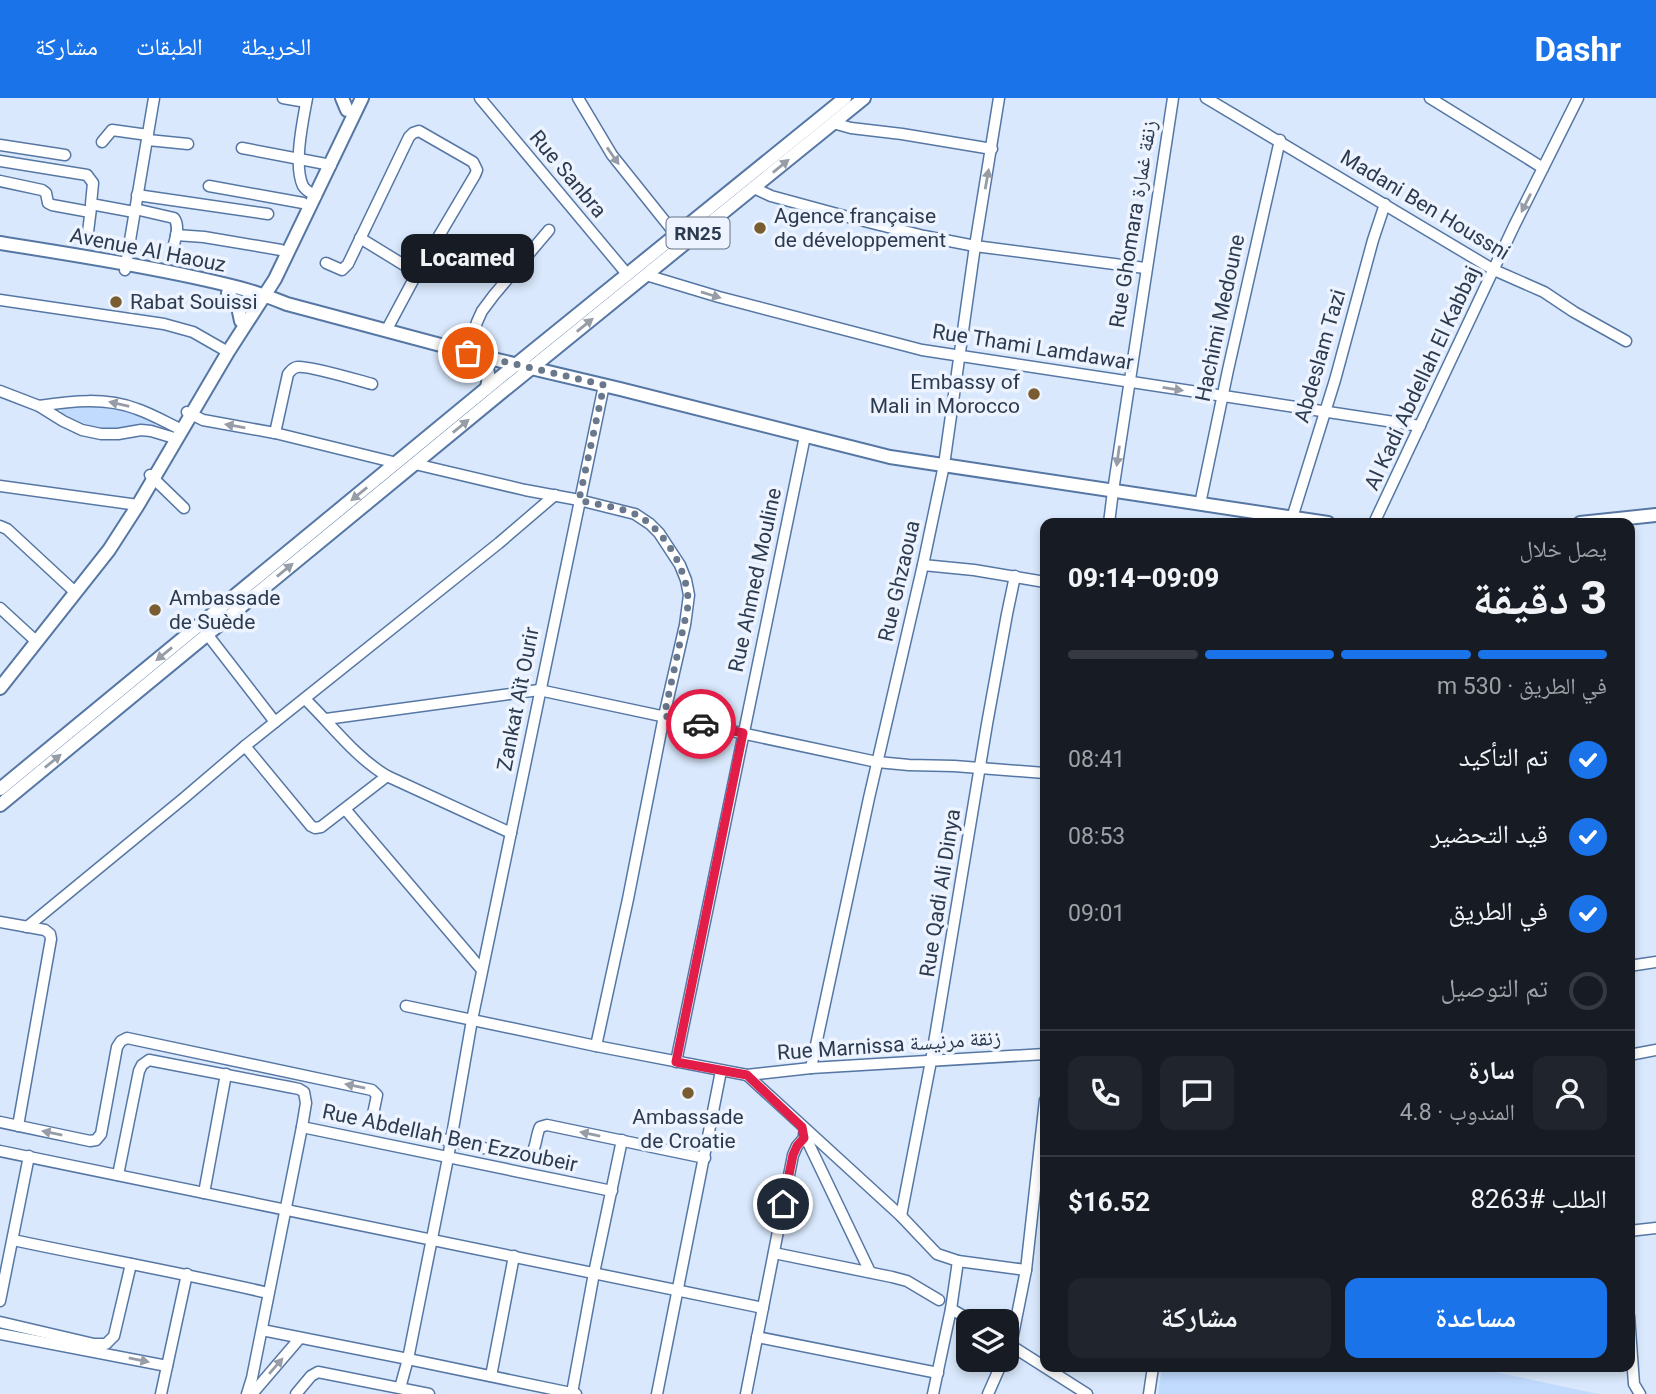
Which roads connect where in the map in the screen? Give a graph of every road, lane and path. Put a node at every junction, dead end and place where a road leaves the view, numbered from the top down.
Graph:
1 (154, 98) edge
2 (283, 98) edge
3 (362, 98) edge
4 (480, 98) edge
5 (578, 98) edge
6 (845, 98) edge
7 (864, 98) edge
8 (999, 98) edge
9 (1172, 98) edge
10 (1206, 98) edge
11 (1430, 98) edge
12 (1578, 98) edge
13 (307, 100) edge
14 (347, 102) edge
15 (833, 123) junction
16 (148, 137) junction
17 (1280, 140) junction
18 (102, 142) dead end
19 (188, 144) dead end
20 (0, 145) edge
21 (242, 148) dead end
22 (992, 149) junction
23 (65, 155) dead end
24 (299, 159) junction
25 (0, 161) edge
26 (326, 164) junction
27 (1543, 168) junction
28 (0, 181) edge
29 (209, 186) dead end
30 (754, 188) junction
31 (138, 195) junction
32 (309, 197) junction
33 (1385, 204) junction
34 (90, 208) junction
35 (134, 210) junction
36 (268, 214) dead end
37 (549, 230) dead end
38 (176, 235) junction
39 (676, 235) junction
40 (360, 239) junction
41 (87, 240) dead end
42 (0, 243) edge
43 (975, 246) junction
44 (0, 250) edge
45 (281, 250) junction
46 (172, 253) dead end
47 (326, 263) dead end
48 (126, 267) junction
49 (1145, 268) junction
50 (1494, 270) junction
51 (417, 273) junction
52 (628, 274) junction
53 (646, 275) junction
54 (228, 293) junction
55 (260, 297) junction
56 (0, 300) edge
57 (241, 321) junction
58 (386, 331) junction
59 (1626, 341) dead end
60 (558, 347) junction
61 (226, 351) junction
62 (468, 353) junction
63 (960, 355) junction
64 (482, 356) junction
65 (517, 365) junction
66 (532, 368) junction
67 (565, 376) junction
68 (1129, 382) junction
69 (372, 384) dead end
70 (604, 385) junction
71 (487, 388) junction
72 (0, 391) edge
73 (1223, 397) junction
74 (39, 406) junction
75 (1325, 411) junction
76 (189, 413) junction
77 (1420, 426) junction
78 (177, 431) junction
79 (275, 433) junction
80 (805, 436) junction
81 (397, 463) junction
82 (415, 464) junction
83 (944, 465) junction
84 (152, 476) junction
85 (0, 486) edge
86 (1113, 491) junction
87 (555, 495) junction
88 (579, 500) junction
89 (136, 504) junction
90 (1200, 504) junction
91 (184, 508) dead end
92 (1656, 515) edge
93 (1245, 517) edge
94 (1110, 518) edge
95 (1292, 518) joint
96 (1376, 518) edge
97 (1628, 518) edge
98 (0, 526) edge
99 (923, 565) junction
100 (1015, 576) junction
101 (1040, 581) edge
102 (74, 590) junction
103 (0, 608) edge
104 (207, 634) junction
105 (35, 640) junction
106 (0, 679) edge
107 (0, 688) edge
108 (539, 690) junction
109 (305, 699) junction
110 (664, 716) junction
111 (326, 719) junction
112 (275, 722) junction
113 (743, 733) junction
114 (245, 746) junction
115 (877, 762) junction
116 (981, 768) junction
117 (1040, 773) edge
118 (387, 776) junction
119 (0, 789) edge
120 (0, 805) edge
121 (345, 809) junction
122 (511, 833) junction
123 (0, 922) edge
124 (27, 927) junction
125 (1656, 962) edge
126 (1635, 965) edge
127 (482, 970) junction
128 (406, 1006) dead end
129 (472, 1020) junction
130 (596, 1046) junction
131 (1656, 1050) edge
132 (1040, 1054) edge
133 (1635, 1054) edge
134 (676, 1062) junction
135 (931, 1062) junction
136 (811, 1068) junction
137 (722, 1071) junction
138 (226, 1074) junction
139 (747, 1075) junction
140 (0, 1122) edge
141 (18, 1126) junction
142 (302, 1127) junction
143 (802, 1127) junction
144 (804, 1138) junction
145 (451, 1140) junction
146 (622, 1140) junction
147 (1040, 1145) edge
148 (0, 1151) edge
149 (29, 1156) junction
150 (448, 1158) junction
151 (705, 1158) junction
152 (118, 1175) junction
153 (612, 1191) junction
154 (204, 1193) junction
155 (285, 1209) junction
156 (901, 1216) junction
157 (1656, 1228) edge
158 (1635, 1230) edge
159 (431, 1239) junction
160 (13, 1240) junction
161 (774, 1253) junction
162 (514, 1256) junction
163 (958, 1261) junction
164 (131, 1264) junction
165 (1026, 1270) junction
166 (870, 1272) junction
167 (594, 1273) junction
168 (187, 1274) junction
169 (679, 1290) junction
170 (268, 1293) junction
171 (939, 1300) dead end
172 (0, 1301) edge
173 (763, 1308) junction
174 (951, 1309) junction
175 (1017, 1309) edge
176 (956, 1312) edge
177 (0, 1322) edge
178 (262, 1330) junction
179 (0, 1334) edge
180 (757, 1337) junction
181 (300, 1338) junction
182 (1019, 1354) edge
183 (408, 1359) junction
184 (167, 1366) junction
185 (1040, 1366) edge
186 (998, 1372) edge
187 (1050, 1372) edge
188 (1152, 1372) edge
189 (1633, 1372) edge
190 (938, 1373) junction
191 (491, 1376) junction
192 (400, 1388) junction
193 (161, 1394) edge
194 (249, 1394) edge
195 (296, 1394) edge
196 (429, 1394) edge
197 (574, 1394) edge
198 (657, 1394) edge
199 (746, 1394) edge
200 (933, 1394) edge
201 (988, 1394) edge
202 (1087, 1394) edge
203 (1149, 1394) edge
204 (1640, 1394) edge

1 - 16 street
2 - 13 street
3 - 26 main road
4 - 52 street, Rue Sanbra
5 -> 39 street
6 - 39 main road, RN25
7 - 15 main road, RN25
8 - 22 street, Rue Ghzaoua
9 - 49 street, Rue Ghomara زنقة غمارة
10 - 17 street, Madani Ben Houssni
11 - 27 street
12 - 27 street, Al Kadi Abdellah El Kabbaj
13 - 24 street
14 - 26 main road
15 - 22 street
30 -> 15 main road, RN25
16 - 18 street
16 - 19 street
16 - 31 street
17 - 33 street, Madani Ben Houssni
17 - 73 street, Hachimi Medoune
20 - 23 street
21 - 24 street
43 -> 22 street, Rue Ghzaoua
24 - 26 street
24 - 32 street
25 - 34 street
26 - 32 main road
27 -> 50 street, Al Kadi Abdellah El Kabbaj
28 - 34 street
29 - 32 street
30 - 43 street
30 - 53 main road, RN25
31 - 35 street
31 - 36 street
32 - 45 main road
32 - 55 main road
33 - 50 street, Madani Ben Houssni
33 - 75 street, Abdeslam Tazi
34 - 35 street
34 - 41 street
35 - 38 street
35 - 48 street
37 - 62 street
38 - 45 street
38 - 46 street
39 - 52 main road, RN25
40 - 47 street
40 - 51 street
40 - 51 street
42 - 48 main road, Avenue Al Haouz
43 - 49 street
43 - 63 street, Rue Ghzaoua
44 - 48 main road, Avenue Al Haouz
45 - 55 main road
48 - 54 main road, Avenue Al Haouz
48 - 55 main road, Avenue Al Haouz
49 - 68 street, Rue Ghomara زنقة غمارة
50 - 59 street, Madani Ben Houssni
50 - 77 street, Al Kadi Abdellah El Kabbaj
51 - 58 street
52 - 65 main road, RN25
60 -> 53 main road, RN25
53 -> 63 street, Rue Thami Lamdawar
54 - 55 main road, Avenue Al Haouz
54 - 57 main road
55 - 57 main road
55 - 58 main road, Avenue Al Haouz
55 - 61 main road
56 - 61 street
57 - 61 main road
58 - 62 main road, Avenue Al Haouz
60 - 66 main road, RN25
60 - 67 main road
61 - 76 main road
62 - 64 main road, Avenue Al Haouz
63 - 68 street, Rue Thami Lamdawar
63 - 83 street, Rue Ghzaoua
64 - 65 main road, Avenue Al Haouz
64 - 71 main road
65 - 66 main road, Avenue Al Haouz
65 - 71 main road, RN25
66 - 67 main road, Avenue Al Haouz
82 -> 66 main road, RN25
67 - 70 main road, Avenue Al Haouz
68 -> 73 street, Rue Thami Lamdawar
68 -> 86 street, Rue Ghomara زنقة غمارة
69 - 79 street
70 - 80 main road, Avenue Al Haouz
70 - 88 street, Zankat Aït Ourir
71 - 81 main road, RN25
72 - 74 street
73 - 75 street, Rue Thami Lamdawar
73 - 90 street, Hachimi Medoune
74 - 78 street
78 -> 74 street
75 - 77 street, Rue Thami Lamdawar
75 - 95 street, Abdeslam Tazi
76 - 78 main road
79 -> 76 street
77 - 96 street, Al Kadi Abdellah El Kabbaj
78 - 84 main road
79 - 81 street
80 - 83 main road, Avenue Al Haouz
80 - 113 street, Rue Ahmed Mouline
81 -> 119 main road, RN25
82 - 87 street
104 -> 82 main road, RN25
83 - 86 main road, Avenue Al Haouz
83 - 99 street, Rue Ghzaoua
84 - 89 main road
84 - 91 street
85 - 89 street
86 - 90 main road, Avenue Al Haouz
86 - 94 street, Rue Ghomara زنقة غمارة
87 - 88 street
87 - 109 street
88 - 108 street, Zankat Aït Ourir
88 - 110 street
89 - 102 main road
90 - 93 main road, Avenue Al Haouz
92 - 97 main road
93 - 95 main road, Avenue Al Haouz
98 - 102 street
99 - 100 street
99 - 115 street, Rue Ghzaoua
100 - 101 street
100 - 116 street, Rue Qadi Ali Dinya
102 - 105 main road
103 - 105 street
104 - 112 street
120 -> 104 main road, RN25
105 - 106 main road
105 - 107 main road
108 - 110 street
108 - 111 street
108 - 122 street, Zankat Aït Ourir
109 - 111 street
109 - 112 street
110 - 113 street
110 - 130 street
111 - 118 street
112 - 114 street
113 - 115 street
113 - 134 street, Rue Ahmed Mouline
114 - 121 street
114 - 124 street
115 - 116 street
115 - 136 street, Rue Ghzaoua
116 - 117 street
116 - 135 street, Rue Qadi Ali Dinya
118 - 121 street
118 - 122 street
121 - 127 street
122 - 127 street, Zankat Aït Ourir
123 - 124 street
124 - 141 street
125 - 126 street
127 - 129 street, Zankat Aït Ourir
128 - 129 street, Rue Marnissa زنقة مرنيسة
129 - 130 street, Rue Marnissa زنقة مرنيسة
129 - 145 street, Zankat Aït Ourir
130 - 134 street, Rue Marnissa زنقة مرنيسة
131 - 133 street
132 - 135 street, Rue Marnissa زنقة مرنيسة
134 - 137 street, Rue Marnissa زنقة مرنيسة
135 - 136 street, Rue Marnissa زنقة مرنيسة
135 - 156 street, Rue Qadi Ali Dinya
136 - 139 street, Rue Marnissa زنقة مرنيسة
137 - 139 street, Rue Marnissa زنقة مرنيسة
137 - 151 street
138 - 142 street, Rue Abdellah Ben Ezzoubeir
138 - 152 street, Rue Abdellah Ben Ezzoubeir
138 - 154 street
139 - 143 street
140 - 141 street
145 -> 141 street, Rue Abdellah Ben Ezzoubeir
142 - 150 street, Rue Abdellah Ben Ezzoubeir
142 - 155 street
143 - 144 street
143 - 156 street
144 - 161 street
144 - 166 street
146 -> 145 street, Rue Abdellah Ben Ezzoubeir
145 - 150 street, Zankat Aït Ourir
146 - 151 street, Rue Abdellah Ben Ezzoubeir
146 - 153 street
147 - 165 street
148 - 149 street
149 - 152 street
149 - 160 street
150 - 153 street, Rue Abdellah Ben Ezzoubeir
150 - 159 street, Zankat Aït Ourir
151 - 169 street
152 - 154 street
153 - 167 street
154 - 155 street
155 - 159 street
155 - 170 street
156 - 163 street
157 - 158 street
159 - 162 street
159 - 183 street, Zankat Aït Ourir
160 - 164 street
160 - 172 street
161 - 166 street
161 - 173 street
162 - 167 street
162 - 191 street
163 - 165 street
163 - 174 street
164 - 168 street
164 - 177 street
165 - 175 street
166 - 171 street
167 - 169 street
167 - 197 street
168 - 170 street
168 - 184 street
169 - 173 street
169 - 198 street
170 - 178 street
173 - 180 street
174 - 176 street
174 - 190 street
178 - 181 street
178 - 194 street
179 -> 184 street
180 - 190 street
180 - 199 street
181 - 183 street
194 -> 181 street
182 - 185 street
183 - 191 street
183 - 192 street, Zankat Aït Ourir
184 - 193 street
186 - 201 street
187 - 202 street
188 - 203 street
189 - 204 street
190 - 200 street
191 - 197 street
192 - 195 street
192 - 196 street

